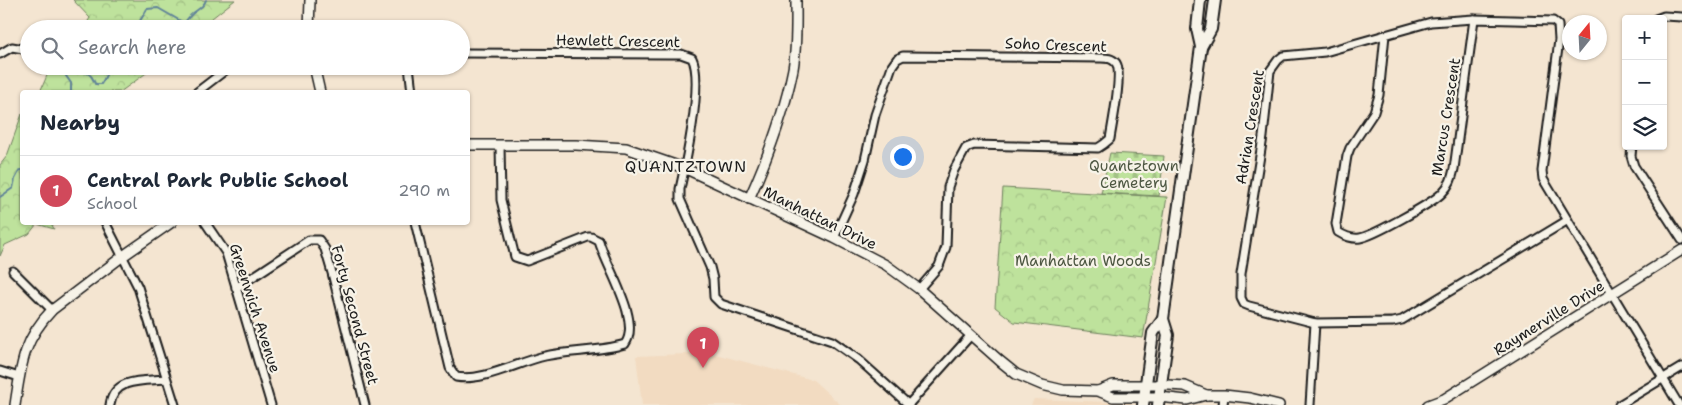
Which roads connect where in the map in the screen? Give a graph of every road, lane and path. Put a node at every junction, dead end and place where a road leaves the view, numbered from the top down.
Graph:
1 (310, 0) edge
2 (796, 0) edge
3 (1200, 0) edge
4 (1215, 0) edge
5 (1667, 16) edge
6 (1682, 17) edge
7 (1474, 19) junction
8 (309, 20) edge
9 (1385, 35) junction
10 (1200, 47) junction
11 (20, 48) edge
12 (470, 53) edge
13 (0, 54) edge
14 (219, 75) edge
15 (316, 75) edge
16 (410, 75) edge
17 (200, 90) edge
18 (320, 90) edge
19 (412, 90) edge
20 (470, 145) edge
21 (500, 145) junction
22 (1632, 150) edge
23 (684, 168) junction
24 (749, 199) junction
25 (1568, 220) junction
26 (107, 225) edge
27 (168, 225) edge
28 (208, 225) edge
29 (416, 225) edge
30 (834, 238) junction
31 (1682, 240) edge
32 (1682, 250) edge
33 (123, 256) junction
34 (13, 271) dead end
35 (236, 288) junction
36 (919, 289) junction
37 (1613, 295) junction
38 (52, 310) junction
39 (1163, 319) junction
40 (1315, 323) junction
41 (971, 335) junction
42 (1682, 367) edge
43 (0, 371) edge
44 (19, 376) junction
45 (166, 378) junction
46 (1663, 378) junction
47 (1161, 385) junction
48 (1146, 386) junction
49 (1098, 391) junction
50 (1206, 395) junction
51 (1223, 400) edge
52 (1144, 401) edge
53 (1159, 401) edge
54 (15, 405) edge
55 (110, 405) edge
56 (175, 405) edge
57 (272, 405) edge
58 (365, 405) edge
59 (908, 405) edge
60 (1280, 405) edge
61 (1310, 405) edge
62 (1428, 405) edge
63 (1619, 405) edge
64 (1679, 405) edge

1 - 8 street
2 - 24 street
3 - 10 main road
4 - 10 main road
5 - 6 street
7 - 9 street, Adrian Crescent
7 - 9 street, Marcus Crescent
7 - 25 street, Adrian Crescent
9 - 40 street, Adrian Crescent
10 - 39 main road
11 - 13 street
12 - 23 street, Hewlett Crescent
14 - 17 street
15 - 18 street
16 - 19 street
20 - 21 street, Manhattan Drive
21 - 23 street, Manhattan Drive
21 - 29 street
22 - 31 street
23 - 24 street, Manhattan Drive
23 - 59 street
24 - 30 street, Manhattan Drive
25 - 37 street, Adrian Crescent
25 - 40 street, Adrian Crescent
26 - 33 street
27 - 33 street
28 - 35 street, Greenwich Avenue
30 - 36 street, Manhattan Drive
30 - 36 street, Soho Crescent
32 - 37 street, Raymerville Drive
33 - 38 street
33 - 45 street
34 - 38 street
35 - 57 street, Greenwich Avenue
35 - 58 street, Forty Second Street
36 - 41 street, Manhattan Drive
37 - 46 street, Adrian Crescent
37 - 62 street, Raymerville Drive
38 - 44 street
39 - 47 main road
39 - 48 main road
40 - 61 street
41 - 49 street, Manhattan Drive
41 - 59 street
42 - 46 street
43 - 44 street
44 - 54 street
45 - 55 street
45 - 56 street
46 - 63 street
46 - 64 street, Adrian Crescent
47 - 48 street, Manhattan Drive
47 - 50 street
47 - 53 main road
48 - 49 street, Manhattan Drive
48 - 52 main road
49 - 52 street, Manhattan Drive
50 - 51 street
50 - 53 street
51 - 60 street
52 - 53 street

